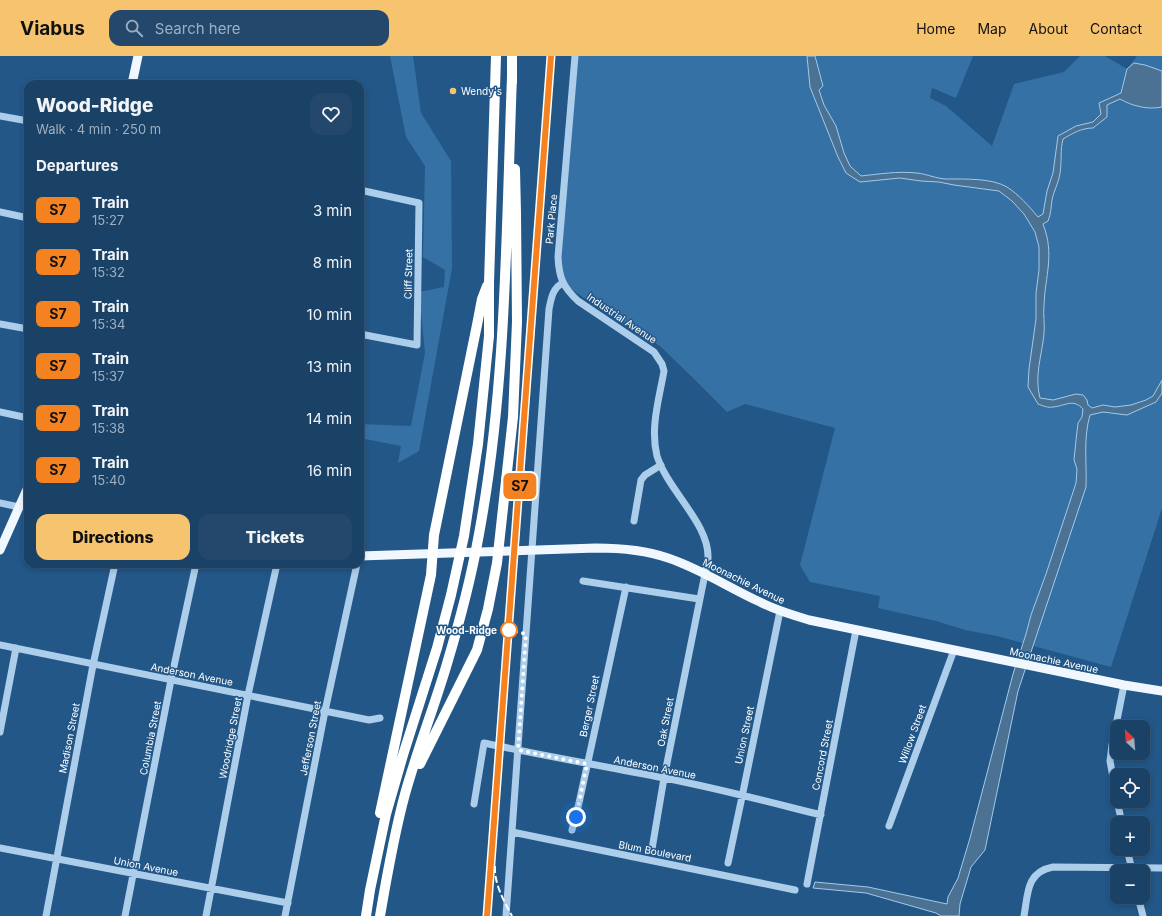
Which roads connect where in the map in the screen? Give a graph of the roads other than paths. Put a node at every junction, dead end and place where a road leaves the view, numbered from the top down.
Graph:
1 (138, 56) edge
2 (496, 56) edge
3 (512, 56) edge
4 (575, 56) edge
5 (512, 77) junction
6 (133, 80) edge
7 (0, 116) edge
8 (24, 120) edge
9 (364, 191) edge
10 (0, 212) edge
11 (24, 217) edge
12 (489, 283) junction
13 (563, 283) junction
14 (0, 324) edge
15 (24, 328) edge
16 (364, 335) edge
17 (0, 412) edge
18 (24, 417) edge
19 (661, 465) junction
20 (24, 496) edge
21 (0, 503) edge
22 (19, 507) junction
23 (634, 521) dead end
24 (0, 550) edge
25 (499, 552) junction
26 (433, 554) junction
27 (364, 556) edge
28 (114, 568) edge
29 (195, 568) edge
30 (276, 568) edge
31 (356, 568) edge
32 (704, 573) junction
33 (583, 581) dead end
34 (626, 587) junction
35 (699, 599) junction
36 (780, 611) junction
37 (856, 630) junction
38 (0, 645) edge
39 (16, 648) junction
40 (954, 650) junction
41 (93, 665) junction
42 (171, 680) junction
43 (1124, 686) junction
44 (1162, 691) edge
45 (248, 695) junction
46 (325, 711) junction
47 (380, 718) dead end
48 (0, 732) edge
49 (518, 750) junction
50 (587, 764) junction
51 (1111, 768) edge
52 (664, 778) junction
53 (406, 793) junction
54 (742, 795) junction
55 (474, 804) dead end
56 (821, 815) junction
57 (889, 826) dead end
58 (572, 830) dead end
59 (512, 832) junction
60 (0, 848) edge
61 (652, 849) dead end
62 (56, 859) junction
63 (728, 863) dead end
64 (1110, 868) edge
65 (1150, 868) edge
66 (1162, 868) edge
67 (133, 874) junction
68 (807, 884) dead end
69 (211, 888) junction
70 (370, 890) junction
71 (795, 890) dead end
72 (288, 903) junction
73 (1140, 904) edge
74 (46, 916) edge
75 (125, 916) edge
76 (206, 916) edge
77 (285, 916) edge
78 (366, 916) edge
79 (380, 916) edge
80 (506, 916) edge
81 (1024, 916) edge
82 (1143, 916) edge

1 - 6 main road
2 - 12 highway
3 - 5 highway
4 - 13 street, Park Place
5 - 25 highway
5 - 53 highway
7 - 8 street
9 - 16 street, Cliff Street
10 - 11 street
12 - 26 highway
12 - 70 highway
13 - 19 street, Industrial Avenue
13 - 49 street
14 - 15 street
17 - 18 street
19 - 23 street
19 - 32 street, Industrial Avenue
20 - 22 main road
21 - 22 street
22 - 24 main road
25 - 26 main road, Moonachie Avenue
25 - 32 main road, Moonachie Avenue
25 - 53 highway
26 - 27 main road, Moonachie Avenue
26 - 70 highway
28 - 41 street, Madison Street
29 - 42 street, Columbia Street
30 - 45 street, Woodridge Street
31 - 46 street, Jefferson Street
32 - 35 street, Oak Street
32 - 36 main road, Moonachie Avenue
33 - 34 street
34 - 35 street
34 - 50 street, Berger Street
35 - 52 street, Oak Street
36 - 37 main road, Moonachie Avenue
36 - 54 street, Union Street
37 - 40 main road, Moonachie Avenue
37 - 56 street, Concord Street
38 - 39 street, Anderson Avenue
39 - 41 street, Anderson Avenue
39 - 48 street
40 - 43 main road, Moonachie Avenue
40 - 57 street, Willow Street
41 - 42 street, Anderson Avenue
41 - 62 street, Madison Street
42 - 45 street, Anderson Avenue
42 - 67 street, Columbia Street
43 - 44 main road, Moonachie Avenue
43 - 51 street
45 - 46 street, Anderson Avenue
45 - 69 street, Woodridge Street
46 - 47 street, Anderson Avenue
46 - 72 street, Jefferson Street
49 - 50 street, Anderson Avenue
49 - 55 street, Anderson Avenue
49 - 59 street
50 - 52 street, Anderson Avenue
50 - 58 street, Berger Street
52 - 54 street, Anderson Avenue
52 - 61 street, Oak Street
53 - 79 highway
54 - 56 street, Anderson Avenue
54 - 63 street, Union Street
56 - 68 street, Concord Street
59 - 71 street, Blum Boulevard
59 - 80 street
60 - 62 street, Union Avenue
62 - 67 street, Union Avenue
62 - 74 street, Madison Street
64 - 81 street
65 - 66 street
67 - 69 street, Union Avenue
67 - 75 street, Columbia Street
69 - 72 street, Union Avenue
69 - 76 street, Woodridge Street
70 - 78 highway
72 - 77 street, Jefferson Street
73 - 82 street

